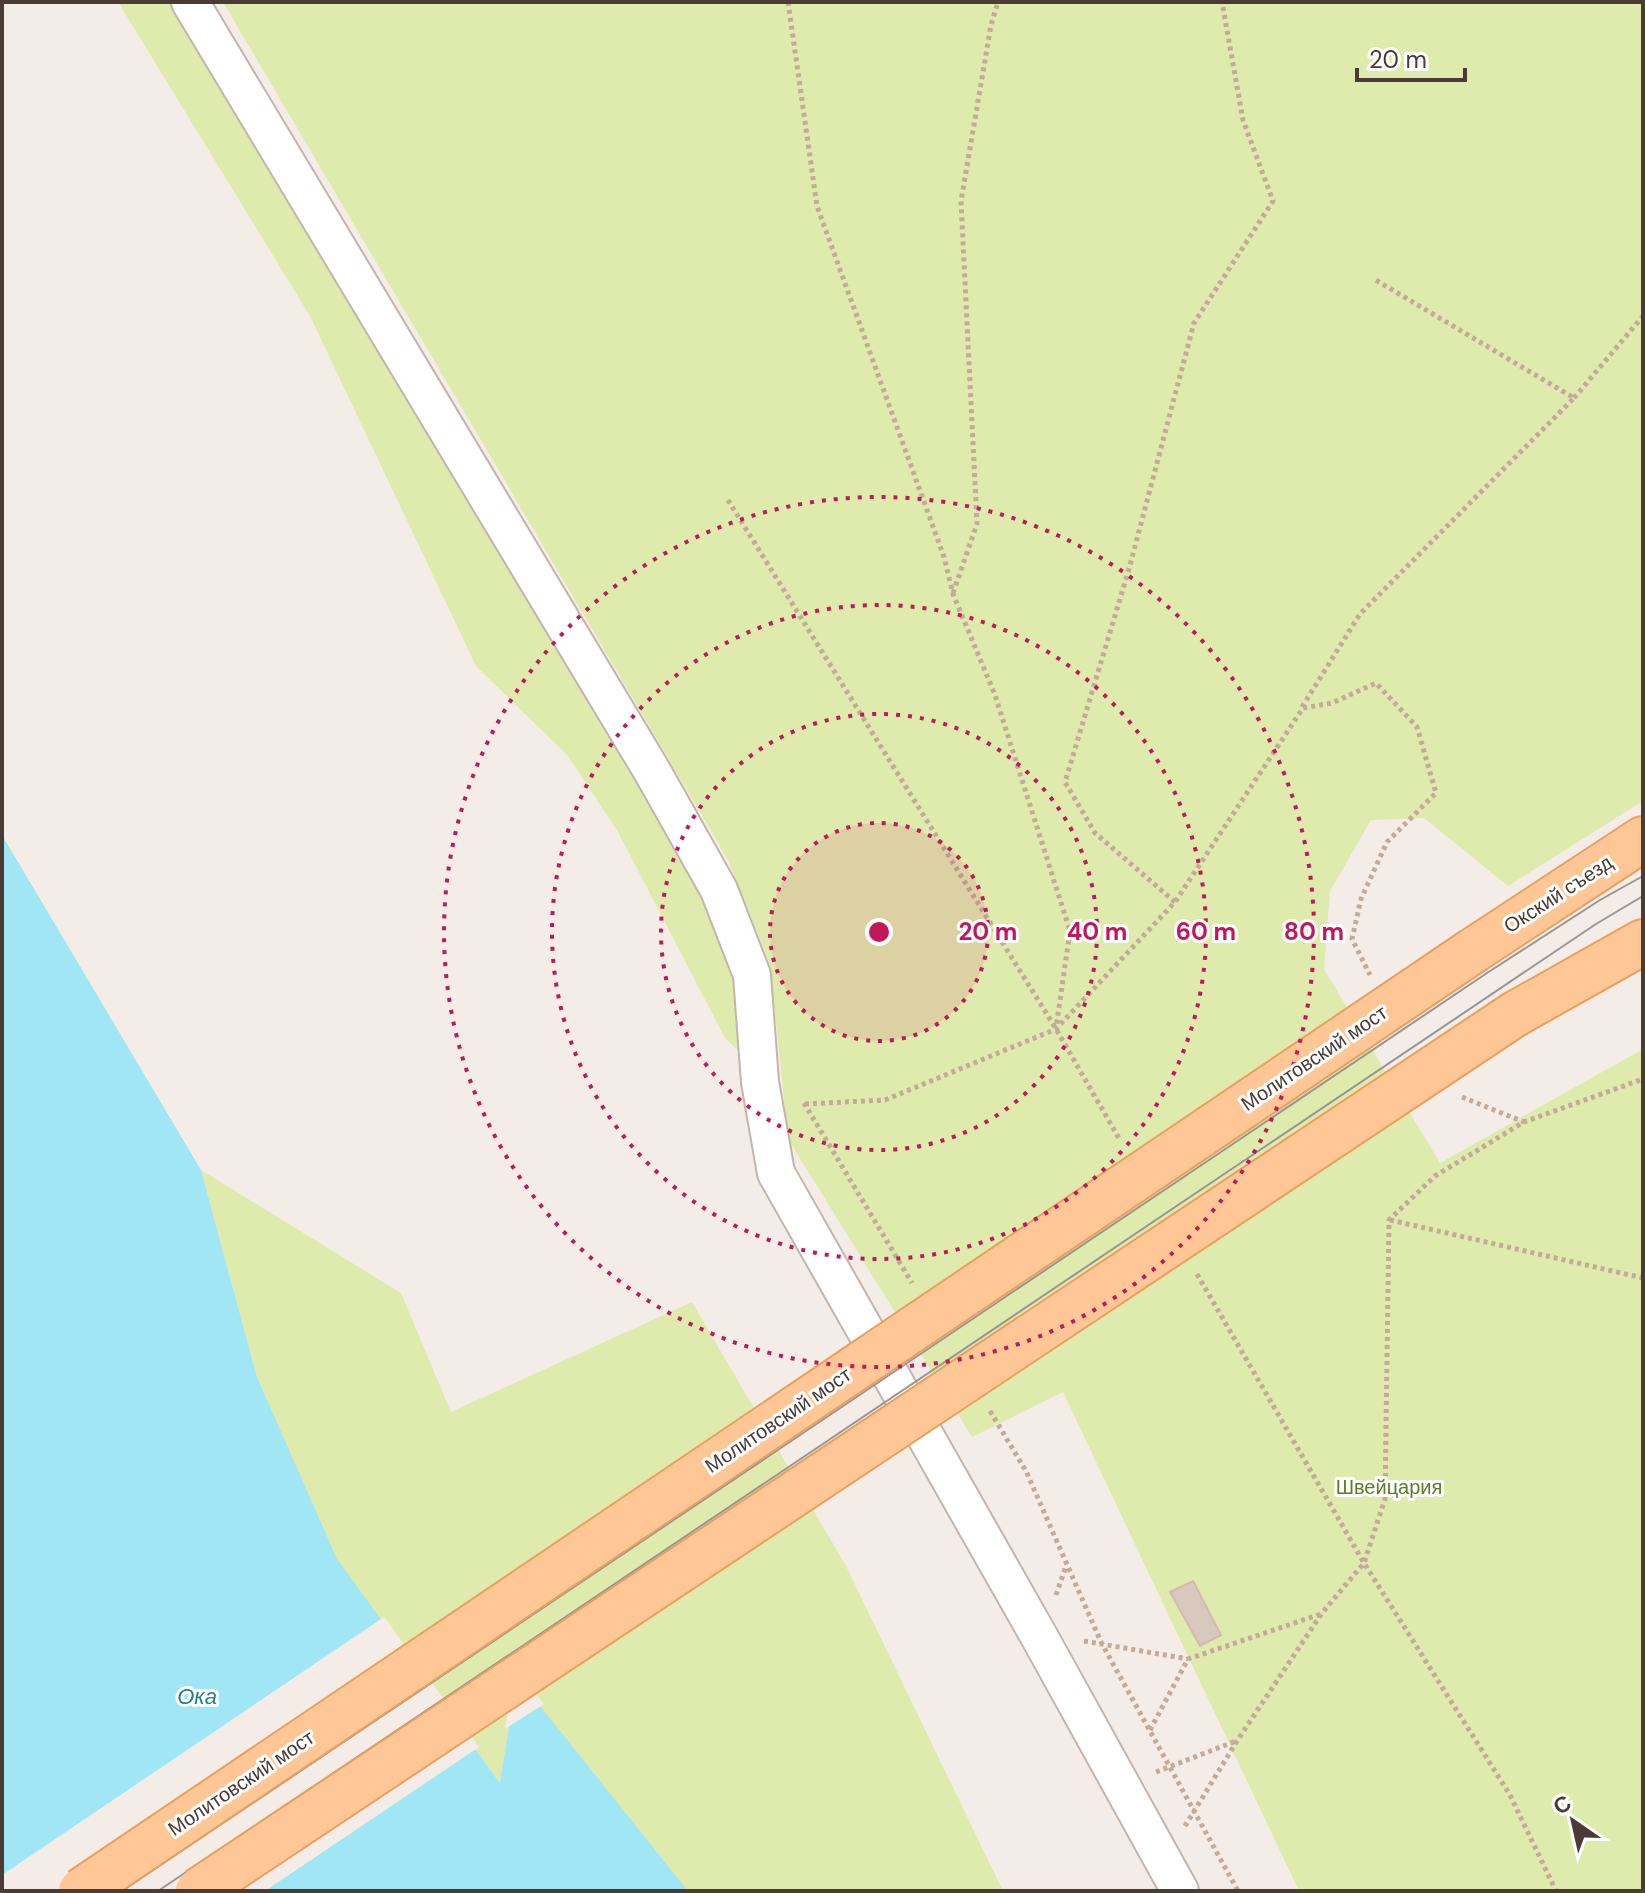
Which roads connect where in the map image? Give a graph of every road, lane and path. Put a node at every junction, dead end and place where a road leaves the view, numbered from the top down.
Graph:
1 (190, 2) edge
2 (788, 2) edge
3 (998, 2) edge
4 (1222, 2) edge
5 (1374, 279) dead end
6 (1643, 316) edge
7 (1574, 398) junction
8 (953, 594) junction
9 (1271, 758) junction
10 (1436, 793) dead end
11 (1643, 839) edge
12 (1175, 902) junction
13 (1643, 942) edge
14 (1474, 950) joint
15 (1056, 1029) junction
16 (1643, 1079) edge
17 (760, 1082) junction
18 (805, 1104) junction
19 (1389, 1220) junction
20 (1643, 1278) edge
21 (920, 1294) dead end
22 (985, 1403) dead end
23 (1322, 1613) junction
24 (1040, 1638) junction
25 (1101, 1642) junction
26 (1188, 1659) junction
27 (1150, 1730) junction
28 (1237, 1741) junction
29 (1170, 1767) junction
30 (1194, 1811) junction
31 (1172, 1876) edge
32 (81, 1891) edge
33 (198, 1891) edge
34 (1238, 1891) edge

1 - 17 lane
2 - 8 path
3 - 8 path
4 - 12 path
5 - 7 path
6 - 7 path
7 - 9 path
8 - 15 path
9 - 10 path
9 - 12 path
11 - 14 main road, Окский съезд
12 - 15 path
13 - 33 main road, bridge
14 - 32 main road, Молитовский мост, bridge
15 - 18 path
16 - 19 path
17 - 18 path
17 - 24 lane
18 - 21 path
19 - 20 path
19 - 23 path
22 - 25 path
23 - 26 path
23 - 28 path
24 - 25 path
24 - 31 lane
25 - 26 path
25 - 27 path
26 - 27 path
27 - 29 path
28 - 29 path
28 - 30 path
29 - 30 path
30 - 31 path
30 - 34 path

